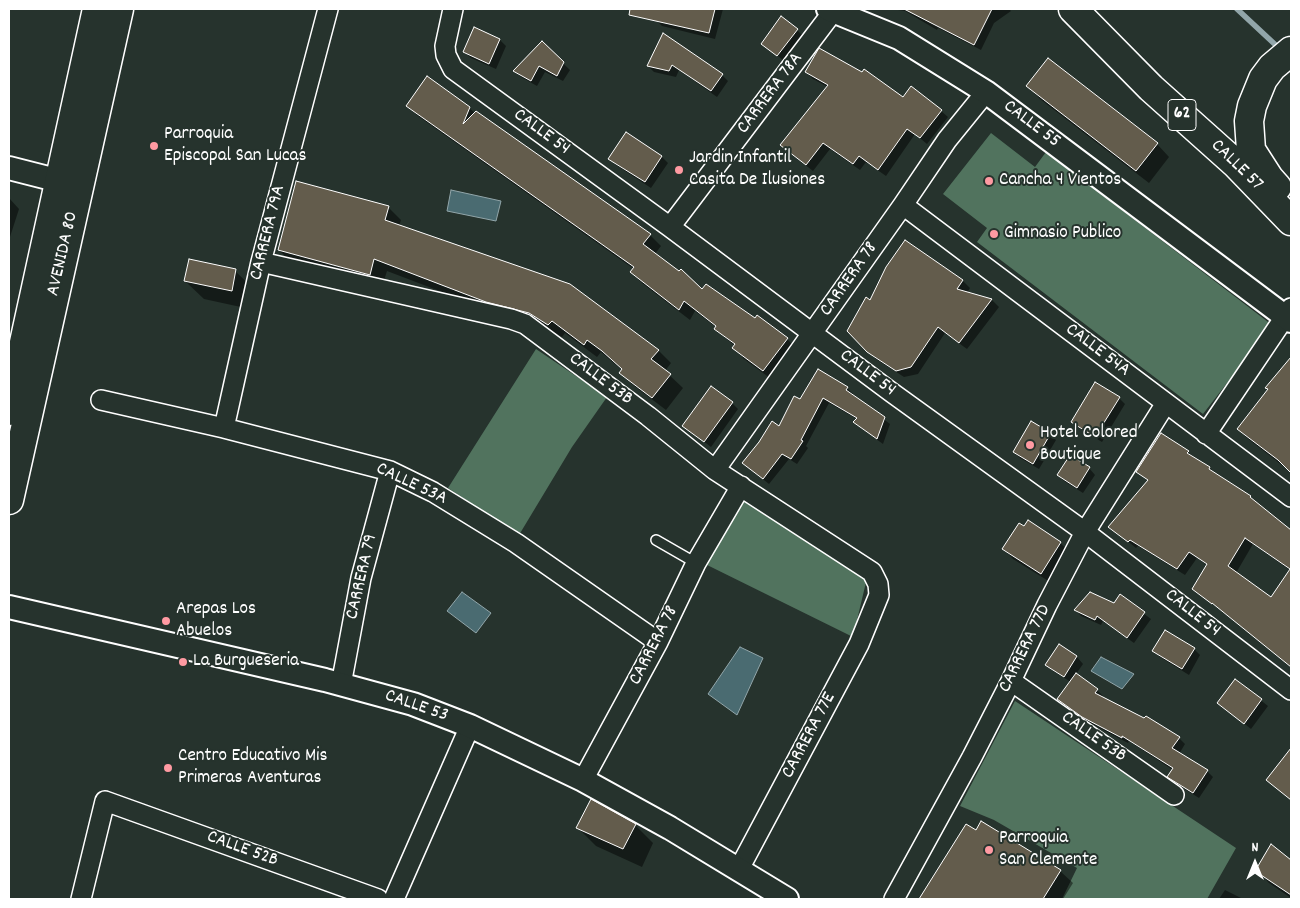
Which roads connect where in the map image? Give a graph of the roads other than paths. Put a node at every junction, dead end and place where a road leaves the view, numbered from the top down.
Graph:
1 (97, 9) edge
2 (119, 9) edge
3 (328, 9) edge
4 (453, 9) edge
5 (832, 9) edge
6 (1073, 9) edge
7 (1291, 51) edge
8 (986, 92) junction
9 (9, 168) edge
10 (60, 180) junction
11 (1291, 204) edge
12 (903, 205) junction
13 (1291, 221) edge
14 (670, 227) junction
15 (261, 262) junction
16 (1289, 315) edge
17 (813, 334) junction
18 (12, 381) edge
19 (101, 400) dead end
20 (1166, 404) junction
21 (9, 410) edge
22 (224, 428) junction
23 (1206, 434) junction
24 (715, 470) junction
25 (390, 471) junction
26 (741, 486) junction
27 (1291, 496) edge
28 (9, 500) edge
29 (1085, 532) junction
30 (656, 540) dead end
31 (696, 563) junction
32 (877, 602) joint
33 (9, 607) edge
34 (658, 642) junction
35 (1011, 681) junction
36 (341, 685) junction
37 (1291, 690) edge
38 (470, 726) junction
39 (583, 780) junction
40 (1174, 795) dead end
41 (739, 869) junction
42 (81, 899) edge
43 (378, 899) edge
44 (394, 899) edge
45 (787, 899) edge
46 (894, 899) edge

1 - 10 main road, AVENIDA 80
2 - 28 main road, AVENIDA 80
3 - 15 street, CARRERA 79A
4 - 14 street, CALLE 54
5 - 8 street, CALLE 55
5 - 14 street, CARRERA 78A
6 - 13 main road, CALLE 57 / 62
7 - 11 main road
8 - 12 street, CARRERA 78
8 - 16 street, CALLE 55
9 - 10 street
10 - 18 main road, AVENIDA 80
12 - 17 street, CARRERA 78
12 - 20 street, CALLE 54A
14 - 17 street, CALLE 54
15 - 22 street, CARRERA 79A
15 - 24 street, CALLE 53B
16 - 23 street
17 - 24 street, CARRERA 78
17 - 29 street, CALLE 54
18 - 21 main road, AVENIDA 80
19 - 22 street, CALLE 53A
20 - 23 street, CALLE 54A
20 - 29 street, CARRERA 77D
22 - 25 street, CALLE 53A
23 - 27 street, CALLE 54A
24 - 26 street, CALLE 53B
25 - 34 street, CALLE 53A
25 - 36 street, CARRERA 79
26 - 31 street, CARRERA 78
26 - 32 street, CALLE 53B
29 - 35 street, CARRERA 77D
29 - 37 street, CALLE 54
30 - 31 lane
31 - 34 street, CARRERA 78
32 - 41 street, CARRERA 77E
33 - 36 street, CALLE 53
34 - 39 street, CARRERA 78
35 - 40 street, CALLE 53B
35 - 46 street, CARRERA 77D
36 - 38 street, CALLE 53
38 - 39 street, CALLE 53
38 - 44 street
39 - 41 street, CALLE 53
41 - 45 street, CALLE 53
42 - 43 street, CALLE 52B

